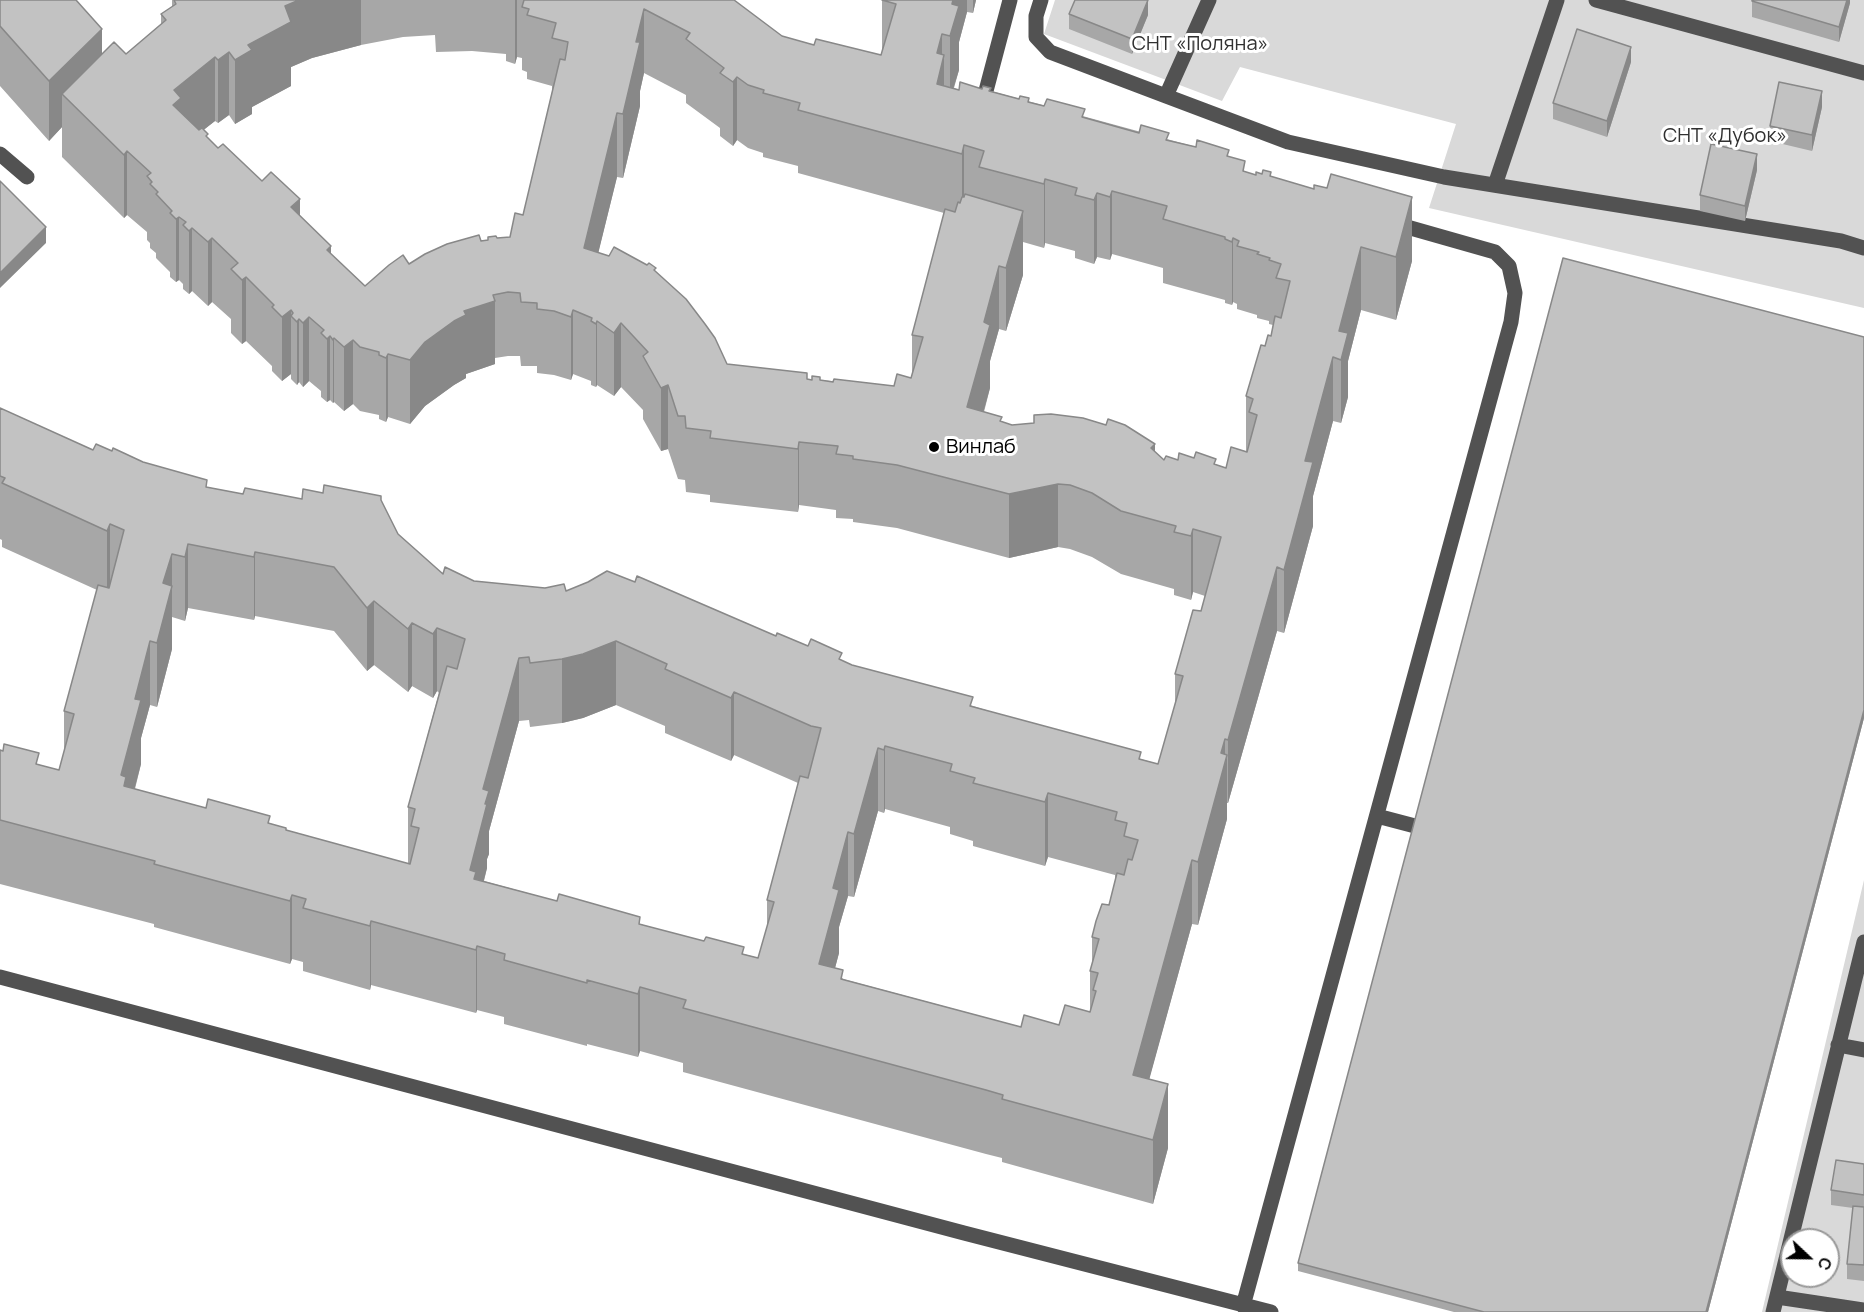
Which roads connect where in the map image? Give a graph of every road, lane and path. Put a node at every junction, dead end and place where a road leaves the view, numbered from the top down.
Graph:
1 (1010, 0) edge
2 (1041, 0) edge
3 (1209, 0) edge
4 (1557, 0) edge
5 (1596, 0) edge
6 (1864, 73) edge
7 (1166, 96) junction
8 (991, 117) edge
9 (0, 154) edge
10 (27, 177) dead end
11 (1495, 184) junction
12 (1377, 218) edge
13 (1864, 248) edge
14 (1377, 816) junction
15 (1415, 826) edge
16 (1864, 942) edge
17 (0, 977) edge
18 (1838, 1045) junction
19 (1864, 1050) edge
20 (1775, 1304) edge
21 (1243, 1306) junction
22 (1864, 1310) edge
23 (1271, 1312) edge

1 - 8 street
2 - 7 street
3 - 7 street
4 - 11 street
5 - 6 street
7 - 11 street
9 - 10 street
11 - 13 street
12 - 14 street
14 - 15 street
14 - 21 street
16 - 18 street
17 - 21 street
18 - 19 street
18 - 20 street
20 - 22 street
21 - 23 street

